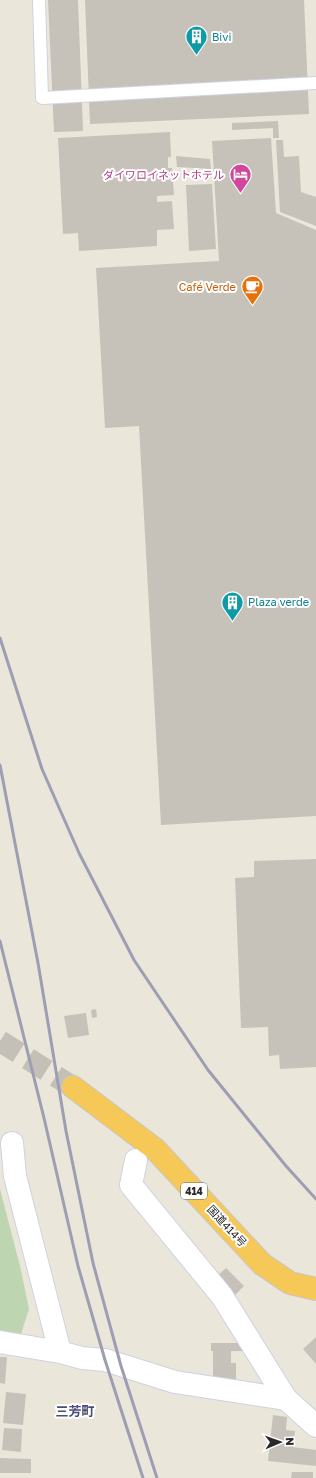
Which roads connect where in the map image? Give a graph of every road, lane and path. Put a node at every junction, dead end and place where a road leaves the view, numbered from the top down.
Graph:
1 (39, 0) edge
2 (316, 83) edge
3 (73, 1087) tunnel mouth
4 (12, 1144) dead end
5 (136, 1160) dead end
6 (316, 1289) edge
7 (0, 1342) edge
8 (60, 1352) junction
9 (286, 1399) junction
10 (316, 1426) edge

1 - 2 lane
3 - 6 highway, 国道414号 / 414
4 - 8 street
5 - 9 street
7 - 8 street
8 - 9 street
9 - 10 street

